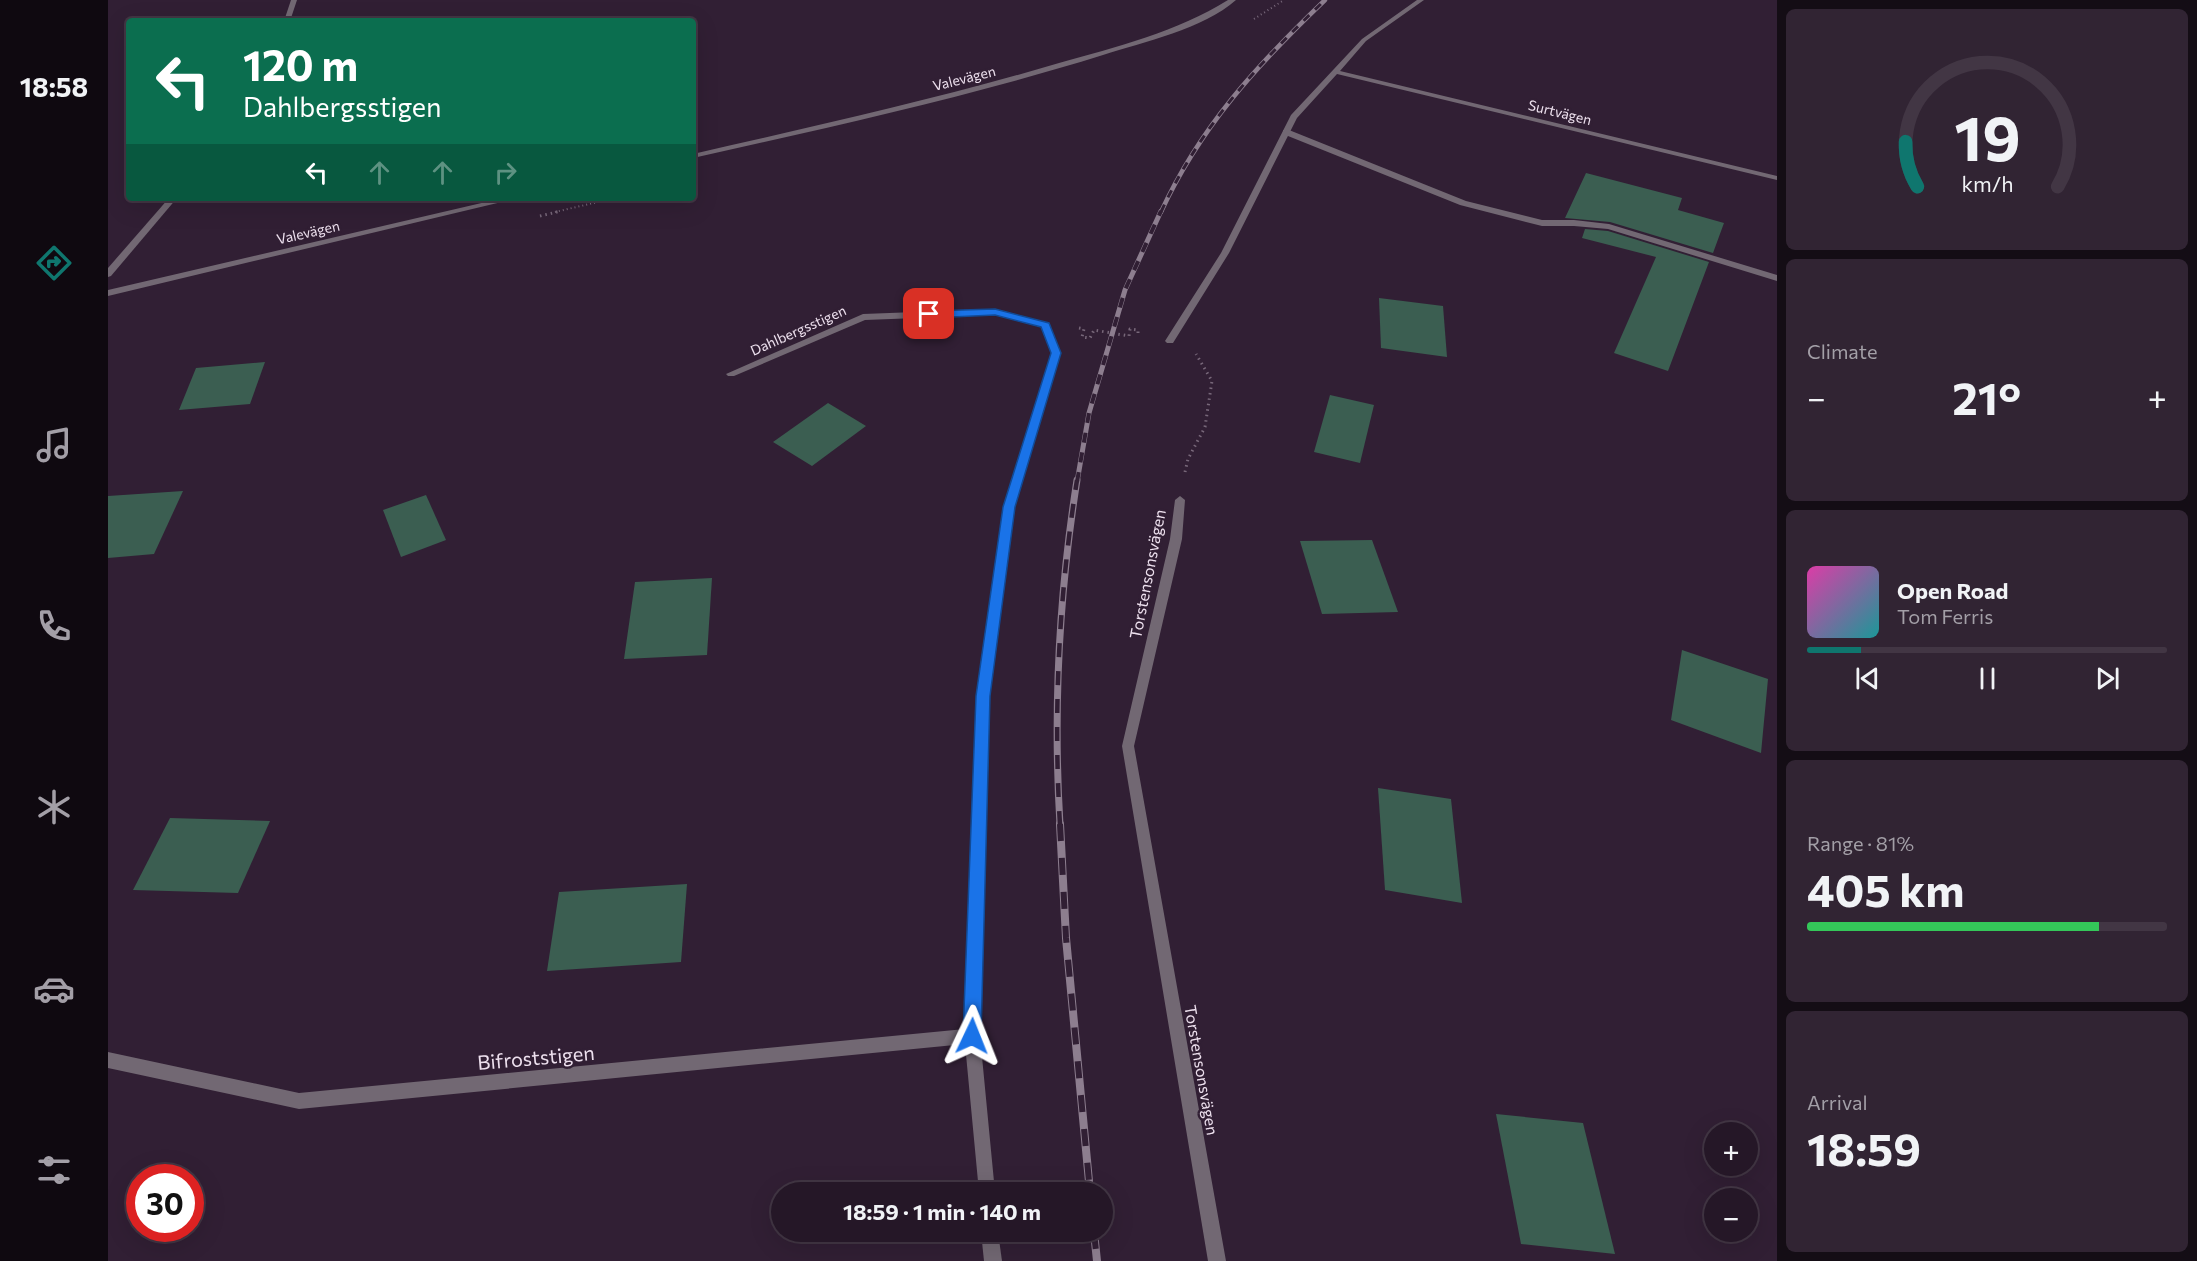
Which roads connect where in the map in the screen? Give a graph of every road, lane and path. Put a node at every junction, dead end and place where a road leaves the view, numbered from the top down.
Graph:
1 (294, 0) edge
2 (1233, 0) edge
3 (1421, 0) edge
4 (287, 18) edge
5 (1336, 72) junction
6 (1286, 132) junction
7 (696, 155) edge
8 (1777, 178) edge
9 (170, 201) edge
10 (501, 201) edge
11 (108, 274) edge
12 (1777, 278) edge
13 (108, 293) edge
14 (1045, 325) junction
15 (1170, 341) junction
16 (731, 374) dead end
17 (1180, 500) joint
18 (972, 1036) junction
19 (108, 1060) edge
20 (986, 1182) edge
21 (991, 1242) edge
22 (993, 1261) edge
23 (1217, 1261) edge

1 - 4 street
2 - 7 street, Valevägen
3 - 5 street
5 - 6 street
5 - 8 street, Surtvägen
6 - 12 street
6 - 15 street
9 - 11 street
10 - 13 street, Valevägen
14 - 15 path
14 - 16 street, Dahlbergsstigen
14 - 18 street
15 - 17 path, Torstensonsvägen
17 - 23 street, Torstensonsvägen
18 - 19 street, Bifroststigen
18 - 20 street
21 - 22 street

